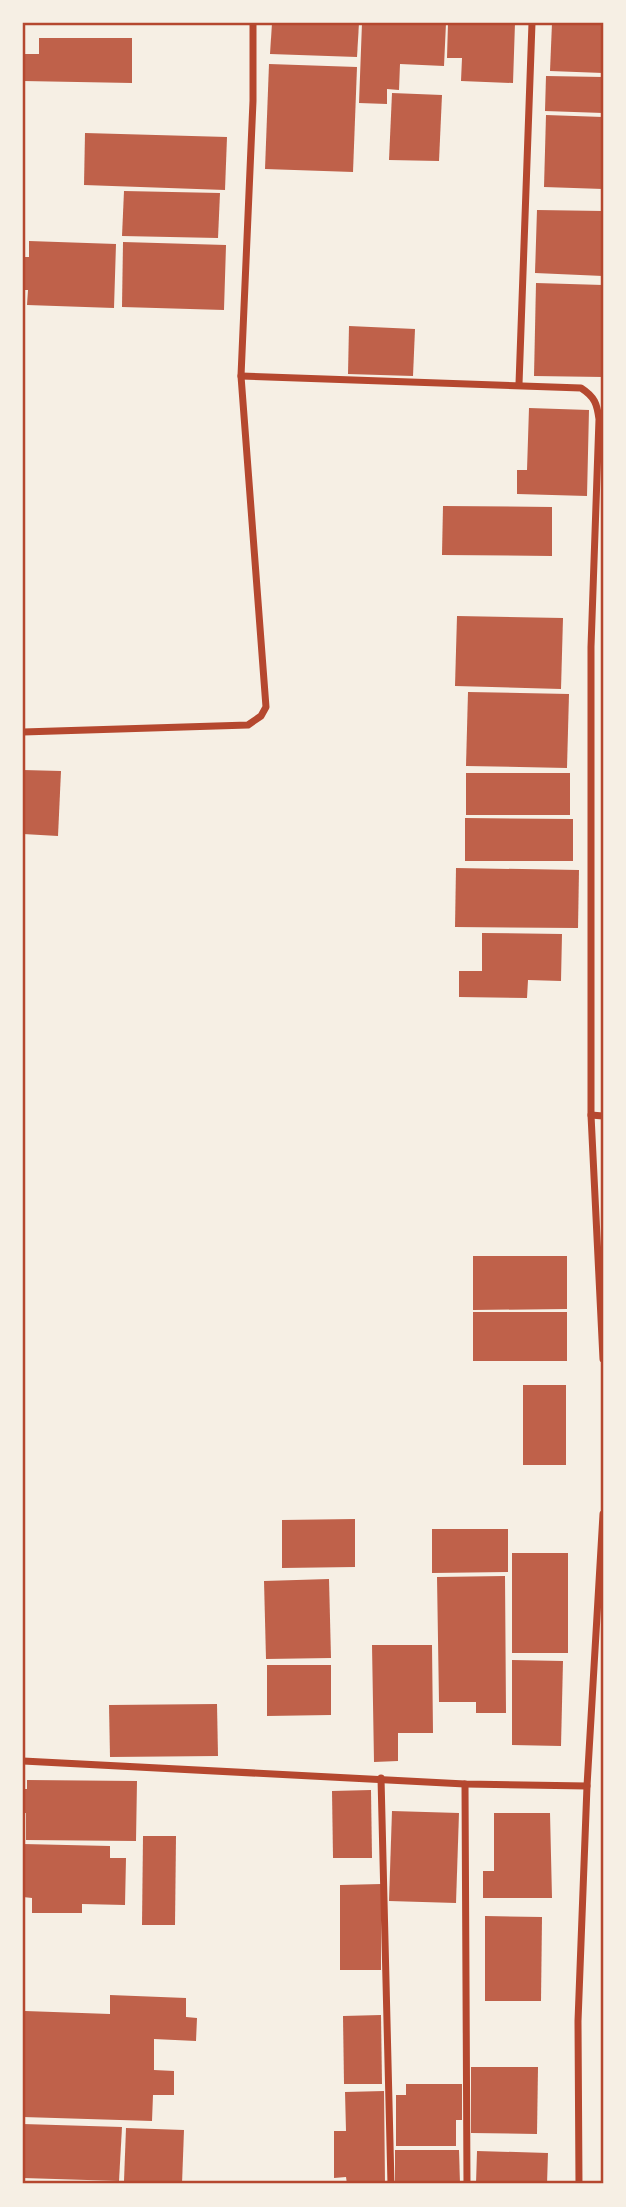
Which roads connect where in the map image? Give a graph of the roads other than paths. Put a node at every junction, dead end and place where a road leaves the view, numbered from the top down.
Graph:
1 (253, 23) edge
2 (532, 23) edge
3 (241, 376) junction
4 (519, 384) junction
5 (23, 732) edge
6 (591, 1115) junction
7 (603, 1116) edge
8 (603, 1359) edge
9 (603, 1514) edge
10 (23, 1761) edge
11 (381, 1779) junction
12 (465, 1784) junction
13 (587, 1786) junction
14 (391, 2184) edge
15 (467, 2184) edge
16 (579, 2184) edge

1 - 3 street
2 - 4 street
3 - 4 street
3 - 5 street
4 - 6 street
6 - 7 street
6 - 8 street
9 - 13 street
10 - 11 street
11 - 12 street
11 - 14 street
12 - 13 street
12 - 15 street
13 - 16 street

